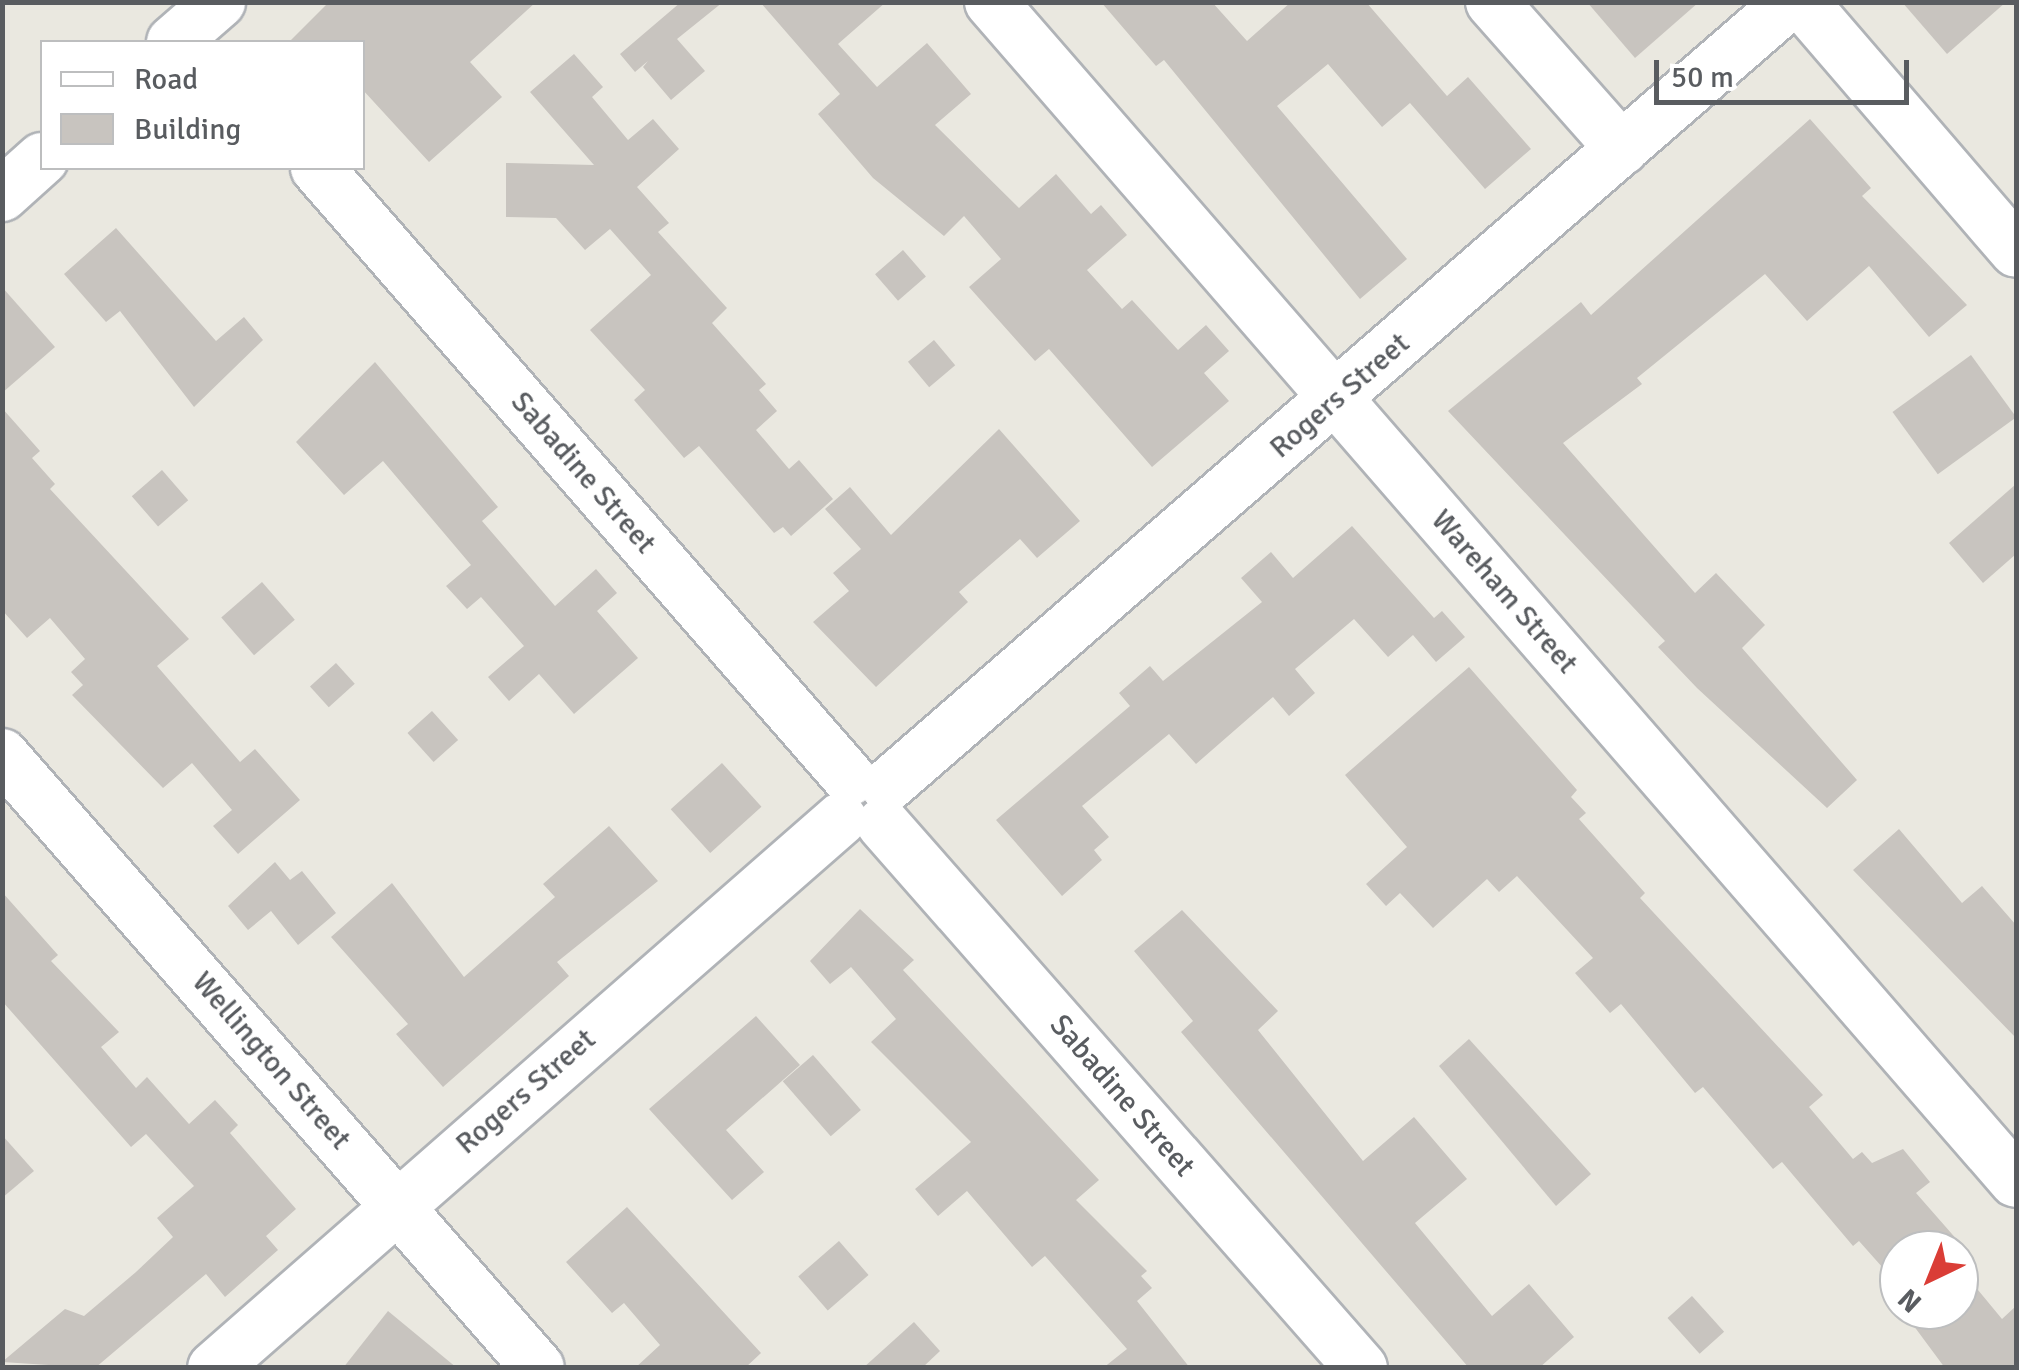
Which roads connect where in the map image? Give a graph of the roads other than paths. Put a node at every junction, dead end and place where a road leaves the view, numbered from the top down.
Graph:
1 (991, 2) edge
2 (1492, 2) edge
3 (1790, 2) edge
4 (1802, 2) edge
5 (1622, 149) junction
6 (40, 162) edge
7 (319, 170) edge
8 (2, 195) edge
9 (2016, 251) edge
10 (1337, 400) junction
11 (2, 755) edge
12 (865, 802) junction
13 (2016, 1181) edge
14 (397, 1205) junction
15 (214, 1368) edge
16 (538, 1368) edge
17 (1361, 1368) edge

1 - 10 street, Wareham Street
2 - 5 street
3 - 5 street, Rogers Street
4 - 9 street
5 - 10 street, Rogers Street
6 - 8 street
7 - 12 street, Sabadine Street
10 - 12 street, Rogers Street
10 - 13 street, Wareham Street
11 - 14 street, Wellington Street
12 - 14 street, Rogers Street
12 - 17 street, Sabadine Street
14 - 15 street, Rogers Street
14 - 16 street, Wellington Street

